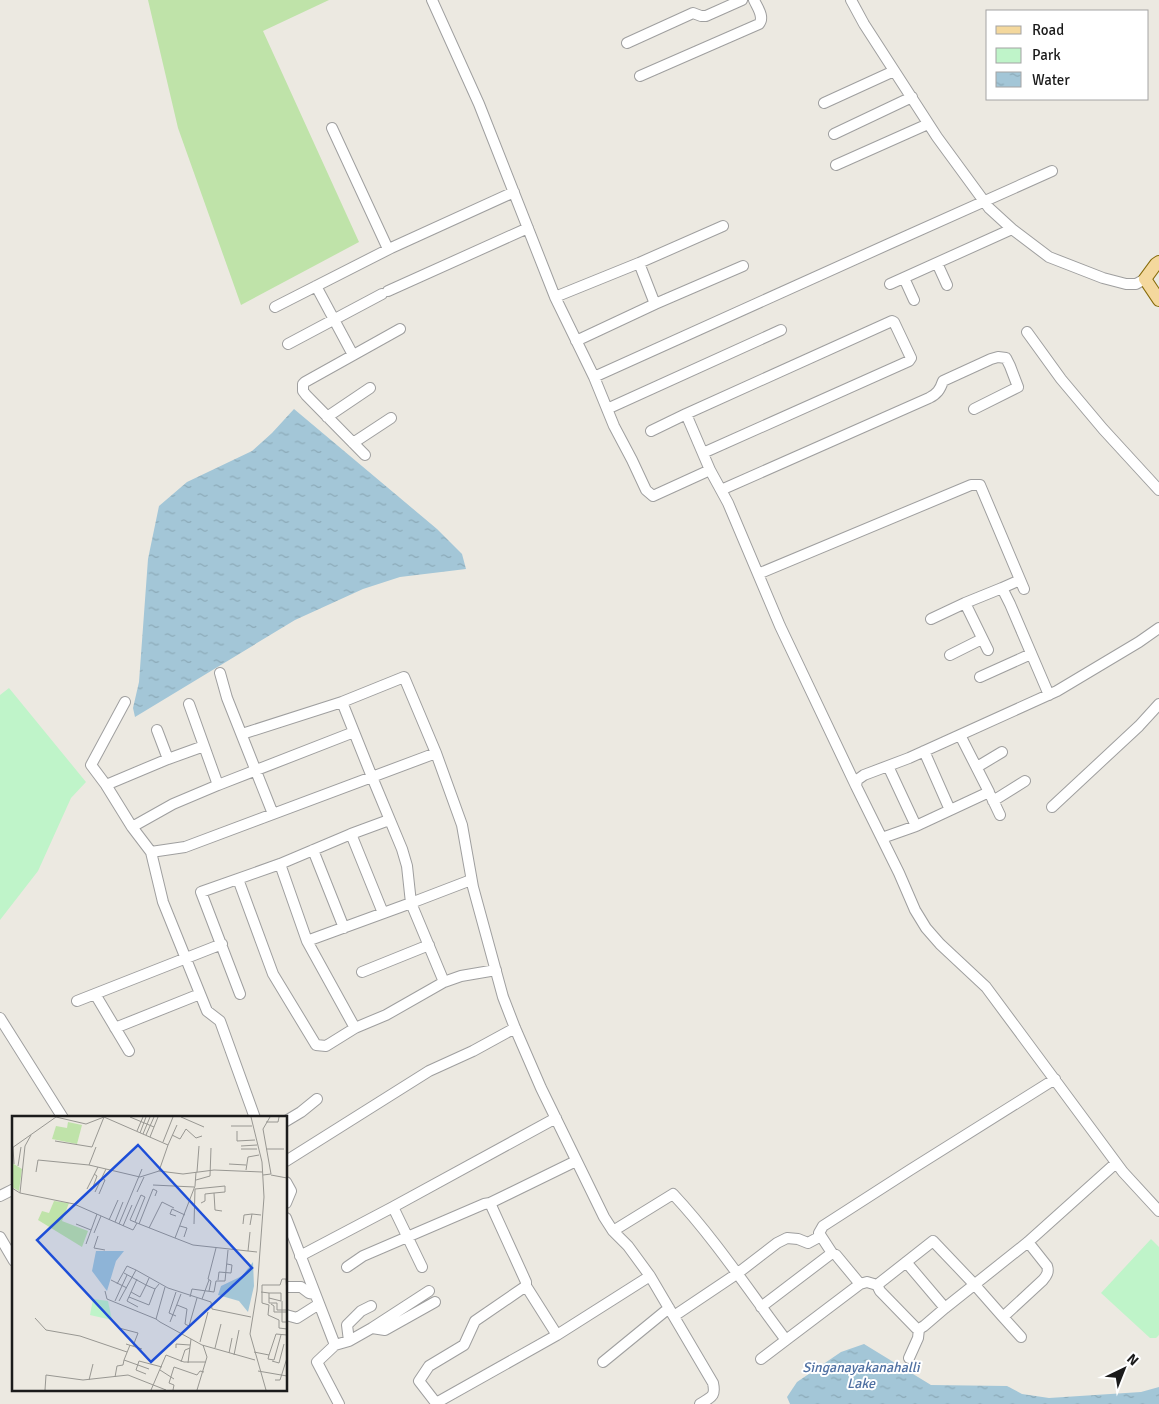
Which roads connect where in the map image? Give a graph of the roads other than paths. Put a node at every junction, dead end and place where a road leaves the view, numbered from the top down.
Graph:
1 (432, 0) edge
2 (742, 0) edge
3 (754, 0) edge
4 (851, 0) edge
5 (626, 43) dead end
6 (894, 71) junction
7 (640, 76) dead end
8 (912, 97) junction
9 (824, 103) dead end
10 (928, 124) junction
11 (332, 128) dead end
12 (834, 134) dead end
13 (836, 165) dead end
14 (1052, 171) dead end
15 (514, 192) junction
16 (983, 201) junction
17 (723, 226) dead end
18 (528, 228) junction
19 (1012, 230) junction
20 (388, 249) junction
21 (1159, 262) edge
22 (639, 263) junction
23 (937, 263) junction
24 (743, 266) dead end
25 (904, 278) junction
26 (1145, 279) junction
27 (890, 284) dead end
28 (947, 285) dead end
29 (316, 286) junction
30 (555, 297) junction
31 (914, 300) dead end
32 (1159, 300) edge
33 (655, 304) junction
34 (275, 307) dead end
35 (334, 320) junction
36 (400, 329) dead end
37 (781, 330) dead end
38 (1027, 332) dead end
39 (576, 341) junction
40 (288, 344) dead end
41 (353, 355) junction
42 (594, 377) junction
43 (370, 388) dead end
44 (607, 409) junction
45 (974, 409) dead end
46 (686, 414) junction
47 (327, 417) junction
48 (391, 418) dead end
49 (651, 431) dead end
50 (353, 443) junction
51 (703, 453) junction
52 (364, 455) dead end
53 (710, 470) junction
54 (721, 490) junction
55 (1159, 490) edge
56 (758, 574) junction
57 (1002, 588) junction
58 (965, 603) junction
59 (931, 619) dead end
60 (1159, 628) edge
61 (982, 639) junction
62 (988, 650) dead end
63 (1031, 654) junction
64 (950, 656) dead end
65 (220, 673) dead end
66 (980, 677) dead end
67 (1049, 695) junction
68 (125, 702) dead end
69 (342, 702) junction
70 (189, 704) dead end
71 (1159, 704) edge
72 (157, 730) dead end
73 (354, 732) junction
74 (242, 734) junction
75 (960, 735) junction
76 (204, 746) junction
77 (924, 751) junction
78 (1002, 752) dead end
79 (436, 753) junction
80 (168, 759) junction
81 (888, 766) junction
82 (976, 767) junction
83 (256, 770) junction
84 (372, 778) junction
85 (1025, 781) dead end
86 (218, 784) junction
87 (106, 785) junction
88 (856, 786) junction
89 (991, 796) junction
90 (1052, 807) dead end
91 (950, 810) junction
92 (273, 814) junction
93 (1000, 815) dead end
94 (389, 820) junction
95 (132, 826) junction
96 (916, 826) junction
97 (351, 834) junction
98 (882, 838) junction
99 (313, 850) junction
100 (151, 852) junction
101 (280, 864) junction
102 (238, 879) junction
103 (471, 880) junction
104 (411, 903) junction
105 (382, 913) junction
106 (344, 928) junction
107 (308, 941) junction
108 (222, 944) junction
109 (429, 945) junction
110 (186, 958) junction
111 (496, 970) junction
112 (362, 972) dead end
113 (444, 982) junction
114 (95, 994) junction
115 (200, 994) junction
116 (240, 994) dead end
117 (77, 1001) dead end
118 (0, 1018) edge
119 (115, 1028) junction
120 (355, 1028) junction
121 (515, 1028) junction
122 (129, 1051) dead end
123 (1055, 1079) junction
124 (317, 1099) dead end
125 (62, 1116) edge
126 (254, 1116) edge
127 (556, 1118) junction
128 (288, 1119) edge
129 (288, 1160) edge
130 (576, 1161) junction
131 (1116, 1163) junction
132 (288, 1186) edge
133 (12, 1190) edge
134 (0, 1196) edge
135 (288, 1198) edge
136 (490, 1203) junction
137 (393, 1207) junction
138 (1159, 1211) edge
139 (288, 1223) edge
140 (613, 1231) junction
141 (821, 1236) junction
142 (0, 1237) edge
143 (408, 1237) junction
144 (1028, 1242) junction
145 (832, 1253) junction
146 (300, 1256) junction
147 (12, 1258) edge
148 (906, 1262) junction
149 (347, 1267) dead end
150 (422, 1267) dead end
151 (738, 1273) junction
152 (650, 1276) junction
153 (860, 1284) junction
154 (974, 1284) junction
155 (877, 1285) junction
156 (526, 1286) junction
157 (288, 1287) edge
158 (429, 1291) dead end
159 (317, 1299) junction
160 (435, 1302) dead end
161 (371, 1306) dead end
162 (761, 1307) junction
163 (945, 1308) junction
164 (672, 1312) junction
165 (288, 1316) edge
166 (1003, 1318) junction
167 (372, 1328) junction
168 (919, 1329) junction
169 (557, 1335) junction
170 (1021, 1337) dead end
171 (786, 1340) junction
172 (349, 1341) junction
173 (335, 1344) junction
174 (909, 1358) dead end
175 (761, 1359) dead end
176 (603, 1362) dead end
177 (435, 1403) edge
178 (339, 1404) edge
179 (700, 1404) edge

1 - 15 street
2 - 5 street
3 - 7 street
4 - 6 street
6 - 8 street
6 - 9 street
8 - 10 street
8 - 12 street
10 - 13 street
10 - 16 street
11 - 20 street
14 - 16 street
15 - 18 street
15 - 20 street
16 - 19 street
16 - 42 street
17 - 22 street
18 - 30 street
18 - 35 street
19 - 23 street
19 - 26 street
20 - 29 street
21 - 26 main road
22 - 30 street
22 - 33 street
23 - 25 street
23 - 28 street
24 - 33 street
25 - 27 street
25 - 31 street
26 - 32 main road
29 - 34 street
29 - 35 street
30 - 39 street
33 - 39 street
35 - 40 street
35 - 41 street
36 - 41 street
37 - 44 street
38 - 55 street
39 - 42 street
41 - 47 street
42 - 44 street
43 - 47 street
44 - 53 street
45 - 54 street
46 - 49 street
46 - 51 street
46 - 51 street
47 - 50 street
48 - 50 street
50 - 52 street
51 - 53 street
53 - 54 street
54 - 56 street
56 - 57 street
56 - 88 street
57 - 58 street
57 - 63 street
58 - 59 street
58 - 61 street
60 - 67 street
61 - 62 street
61 - 64 street
63 - 66 street
63 - 67 street
65 - 74 street
67 - 75 street
68 - 87 street
69 - 73 street
69 - 74 street
69 - 79 street
70 - 76 street
71 - 90 street
72 - 80 street
73 - 83 street
73 - 84 street
74 - 83 street
75 - 77 street
75 - 82 street
76 - 80 street
76 - 86 street
77 - 81 street
77 - 91 street
78 - 82 street
79 - 84 street
79 - 103 street
80 - 87 street
81 - 88 street
81 - 96 street
82 - 89 street
83 - 86 street
83 - 92 street
84 - 92 street
84 - 94 street
85 - 89 street
86 - 95 street
87 - 95 street
88 - 98 street
89 - 91 street
89 - 93 street
91 - 96 street
92 - 100 street
94 - 97 street
94 - 104 street
95 - 100 street
96 - 98 street
97 - 99 street
97 - 105 street
98 - 123 street
99 - 101 street
99 - 106 street
100 - 110 street
101 - 102 street
101 - 107 street
102 - 108 street
102 - 120 street
103 - 104 street
103 - 111 street
104 - 105 street
104 - 109 street
105 - 106 street
106 - 107 street
107 - 120 street
108 - 110 street
108 - 116 street
109 - 112 street
109 - 113 street
110 - 114 street
110 - 115 street
111 - 113 street
111 - 121 street
113 - 120 street
114 - 117 street
114 - 119 street
115 - 119 street
115 - 126 street
118 - 125 street
119 - 122 street
121 - 127 street
121 - 129 street
123 - 131 street
123 - 141 street
124 - 128 street
127 - 130 street
127 - 137 street
130 - 136 street
130 - 140 street
131 - 138 street
131 - 144 street
132 - 135 street
133 - 134 street
136 - 143 street
136 - 156 street
137 - 143 street
137 - 146 street
139 - 146 street
140 - 151 street
140 - 152 street
141 - 145 street
141 - 151 street
142 - 147 street
143 - 149 street
143 - 150 street
144 - 154 street
144 - 166 street
145 - 153 street
145 - 162 street
146 - 159 street
148 - 154 street
148 - 155 street
148 - 163 street
151 - 162 street
151 - 164 street
152 - 164 street
152 - 169 street
153 - 155 street
153 - 171 street
154 - 163 street
154 - 166 street
155 - 168 street
156 - 169 street
156 - 177 street
157 - 159 street
158 - 167 street
159 - 165 street
159 - 173 street
160 - 167 street
161 - 172 street
162 - 171 street
163 - 168 street
164 - 176 street
164 - 179 street
166 - 170 street
167 - 172 street
168 - 174 street
169 - 177 street
171 - 175 street
172 - 173 street
173 - 178 street

